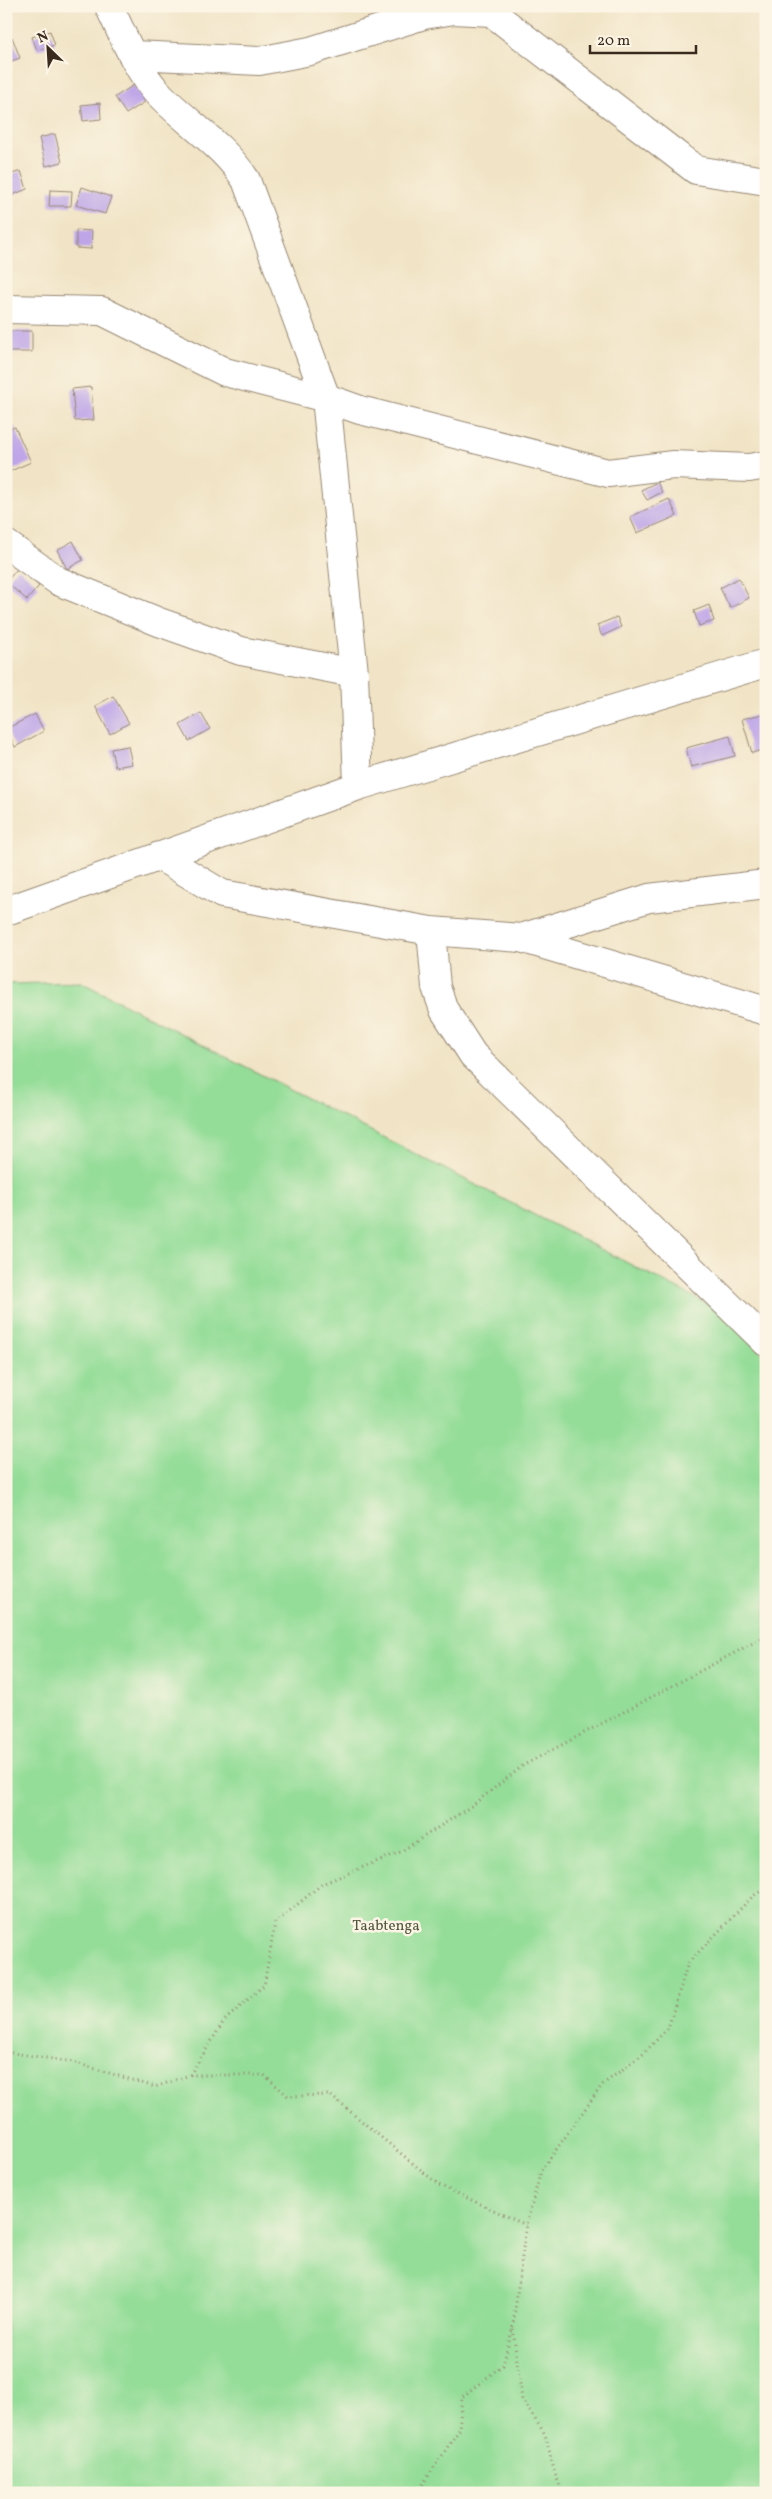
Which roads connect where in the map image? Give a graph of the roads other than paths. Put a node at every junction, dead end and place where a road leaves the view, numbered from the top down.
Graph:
1 (109, 6) edge
2 (134, 55) junction
3 (766, 181) edge
4 (6, 310) edge
5 (326, 398) junction
6 (766, 465) edge
7 (6, 544) edge
8 (766, 663) edge
9 (354, 673) junction
10 (358, 786) junction
11 (159, 856) junction
12 (766, 884) edge
13 (6, 911) edge
14 (431, 931) junction
15 (522, 938) junction
16 (766, 1011) edge
17 (766, 1342) edge

1 - 2 street
2 - 3 street
2 - 5 street
4 - 5 street
5 - 6 street
5 - 9 street
7 - 9 street
8 - 10 street
9 - 10 street
10 - 11 street
11 - 13 street
11 - 14 street
12 - 15 street
14 - 15 street
14 - 17 street
15 - 16 street

